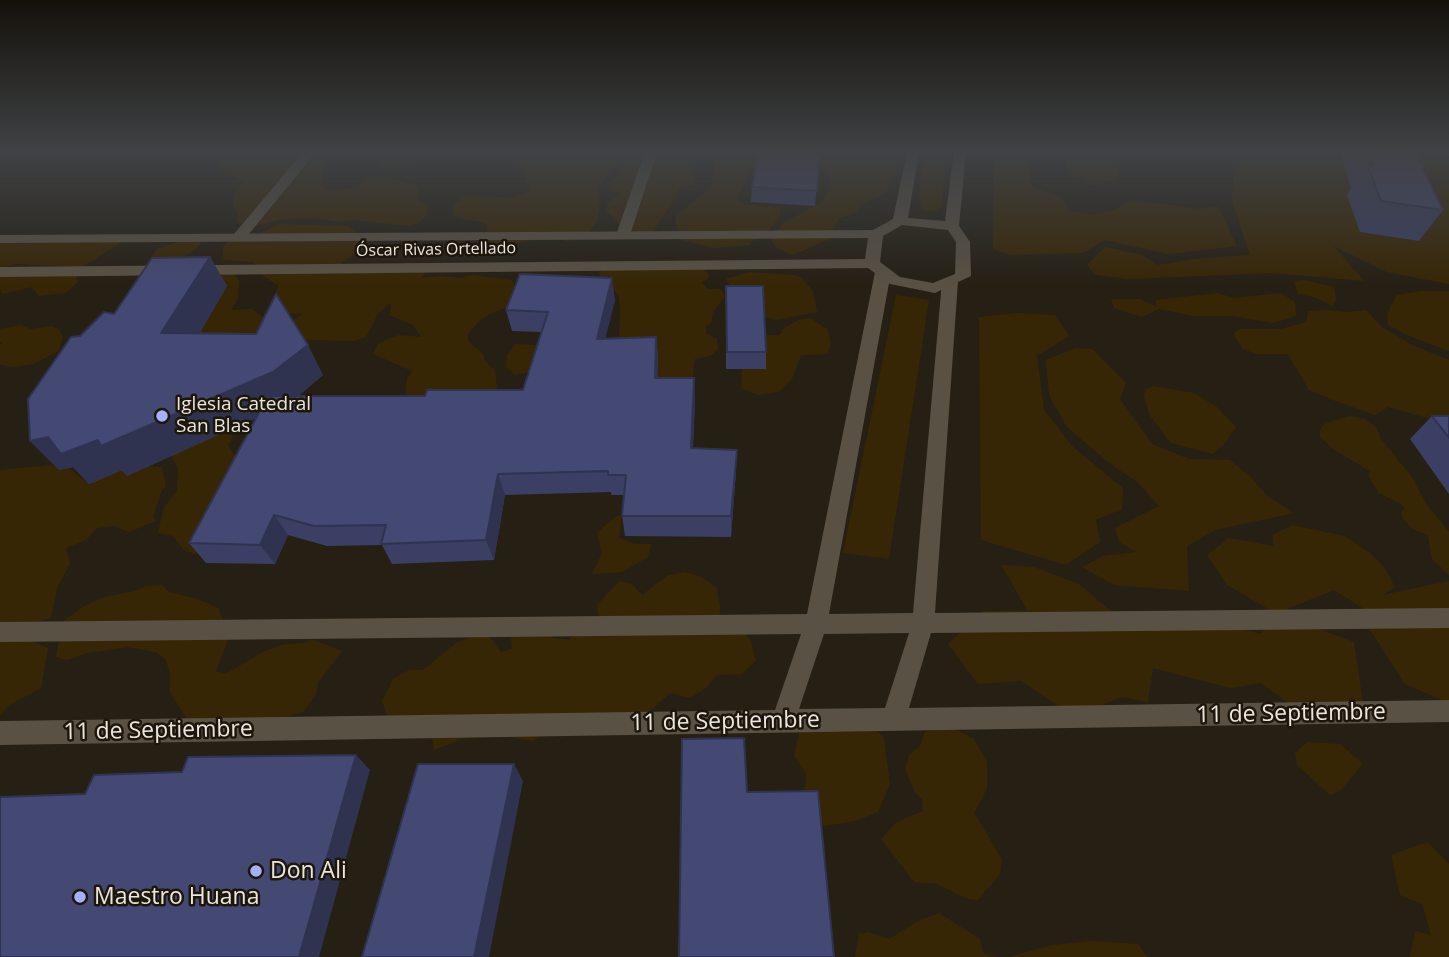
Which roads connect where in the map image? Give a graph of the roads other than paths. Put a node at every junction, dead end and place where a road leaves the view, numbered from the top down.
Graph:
1 (273, 197) edge
2 (636, 197) edge
3 (905, 197) edge
4 (955, 197) edge
5 (900, 221) junction
6 (952, 226) junction
7 (876, 234) junction
8 (623, 236) junction
9 (239, 237) junction
10 (0, 239) edge
11 (877, 268) junction
12 (0, 272) edge
13 (950, 281) junction
14 (1449, 618) edge
15 (923, 623) junction
16 (816, 624) junction
17 (0, 632) edge
18 (1449, 711) edge
19 (893, 720) junction
20 (783, 721) junction
21 (0, 733) edge

1 - 9 street
2 - 8 street
3 - 5 street
4 - 6 street
5 - 6 street
5 - 7 street
6 - 13 street
7 - 8 street, Óscar Rivas Ortellado
7 - 11 street
8 - 9 street, Óscar Rivas Ortellado
9 - 10 street, Óscar Rivas Ortellado
11 - 12 street, Óscar Rivas Ortellado
11 - 13 street
11 - 16 street
13 - 15 street
14 - 15 street
15 - 16 street
15 - 19 street
16 - 17 street
16 - 20 street
18 - 19 street, 11 de Septiembre
19 - 20 street, 11 de Septiembre
20 - 21 street, 11 de Septiembre

